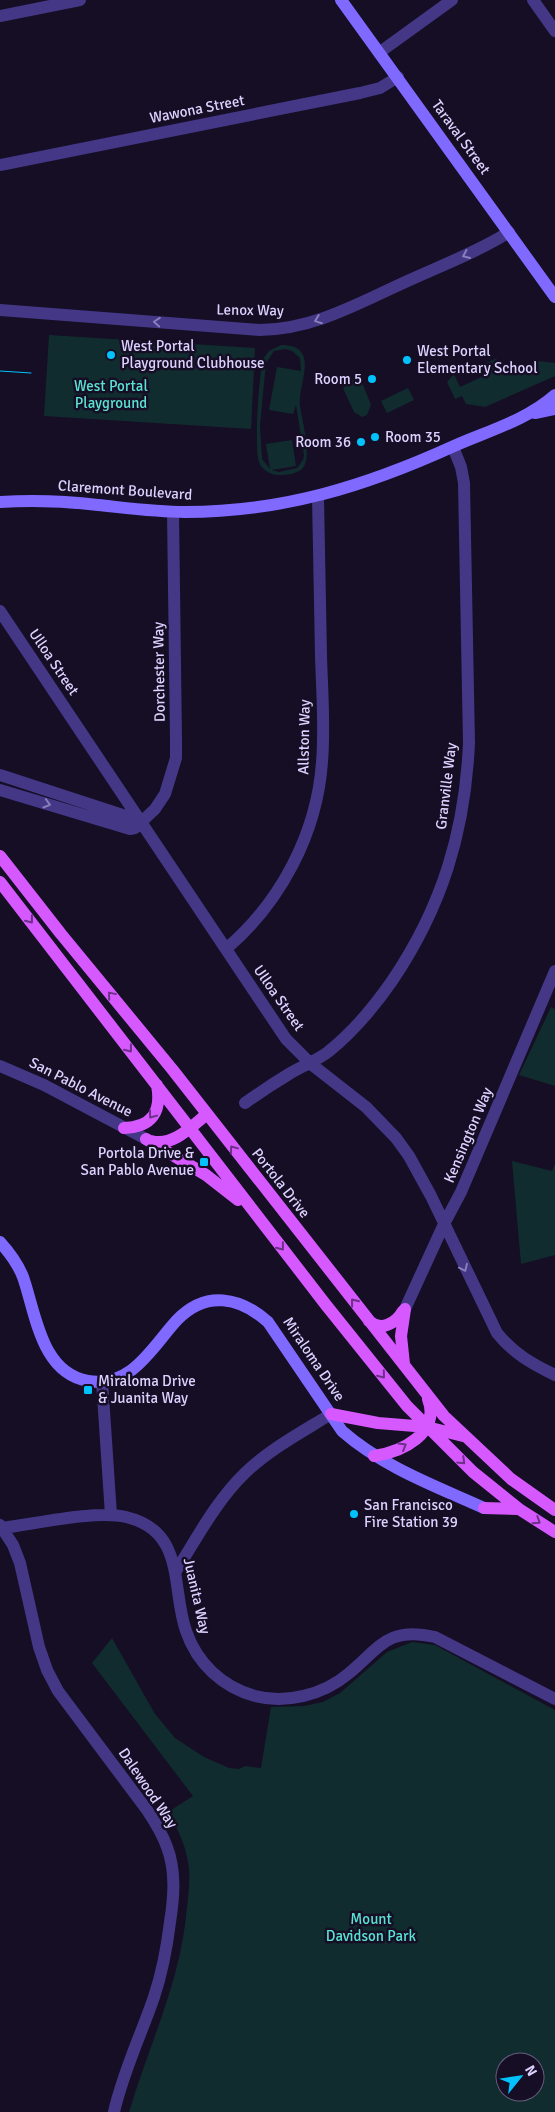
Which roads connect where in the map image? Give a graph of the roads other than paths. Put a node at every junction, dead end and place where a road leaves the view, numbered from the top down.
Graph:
1 (80, 0) edge
2 (341, 0) edge
3 (452, 0) edge
4 (533, 0) edge
5 (0, 16) edge
6 (555, 31) edge
7 (380, 52) junction
8 (398, 77) junction
9 (0, 165) edge
10 (509, 232) junction
11 (554, 295) edge
12 (0, 310) edge
13 (555, 395) edge
14 (555, 409) edge
15 (530, 414) junction
16 (453, 447) junction
17 (318, 497) junction
18 (0, 502) edge
19 (173, 512) junction
20 (0, 611) edge
21 (0, 775) edge
22 (0, 790) edge
23 (141, 820) junction
24 (0, 856) edge
25 (0, 882) edge
26 (226, 949) junction
27 (555, 971) edge
28 (311, 1064) junction
29 (0, 1066) edge
30 (157, 1085) junction
31 (245, 1103) dead end
32 (207, 1114) junction
33 (124, 1128) junction
34 (190, 1128) junction
35 (146, 1140) junction
36 (261, 1221) junction
37 (444, 1224) junction
38 (0, 1242) edge
39 (405, 1309) junction
40 (367, 1319) junction
41 (404, 1367) junction
42 (555, 1375) edge
43 (102, 1382) junction
44 (427, 1396) junction
45 (332, 1414) junction
46 (428, 1427) junction
47 (463, 1436) junction
48 (374, 1456) junction
49 (484, 1508) joint
50 (519, 1509) junction
51 (555, 1510) edge
52 (112, 1515) junction
53 (1, 1526) edge
54 (555, 1532) edge
55 (176, 1571) junction
56 (555, 1699) edge
57 (114, 2112) edge

1 - 5 street
2 - 7 street, Taraval Street
3 - 7 street
4 - 6 street
7 - 8 street, Taraval Street
8 - 9 street, Wawona Street
8 - 10 street, Taraval Street
10 - 11 street, Taraval Street
10 -> 12 street, Lenox Way
13 - 15 street, Claremont Boulevard
14 - 15 street, Claremont Boulevard
15 - 16 street, Claremont Boulevard
16 - 17 street, Claremont Boulevard
16 - 28 street, Granville Way
17 - 19 street, Claremont Boulevard
17 - 26 street, Allston Way
18 - 19 street, Claremont Boulevard
19 - 23 street, Dorchester Way
20 - 23 street, Ulloa Street
21 - 23 street
22 -> 23 street, Dorchester Way
23 - 26 street, Ulloa Street
32 -> 24 main road, Portola Drive
25 -> 30 main road
26 - 28 street, Ulloa Street
27 - 37 street, Kensington Way
28 - 31 street, Granville Way
28 - 37 street, Ulloa Street
29 - 33 street, San Pablo Avenue
30 -> 33 main road
30 - 34 main road
32 - 34 main road
40 -> 32 main road, Portola Drive
33 - 35 street, San Pablo Avenue
34 - 35 main road
34 - 36 main road
35 - 36 main road
36 -> 46 main road
37 - 39 street, Kensington Way
37 -> 42 street, Ulloa Street
38 - 43 street, Miraloma Drive
39 - 40 main road
39 - 41 main road
40 - 41 main road, Portola Drive
41 - 44 main road, Portola Drive
43 - 45 street, Miraloma Drive
43 - 52 street
44 - 46 main road
44 - 47 main road, Portola Drive
45 - 46 main road
45 - 48 street, Miraloma Drive
45 - 55 street
46 - 47 main road
48 -> 46 main road
46 -> 50 main road
47 - 51 main road, Portola Drive
48 - 49 street
49 - 50 main road
50 -> 54 main road
52 - 53 street
52 - 55 street, Juanita Way
53 - 57 street, Dalewood Way
55 - 56 street, Juanita Way

